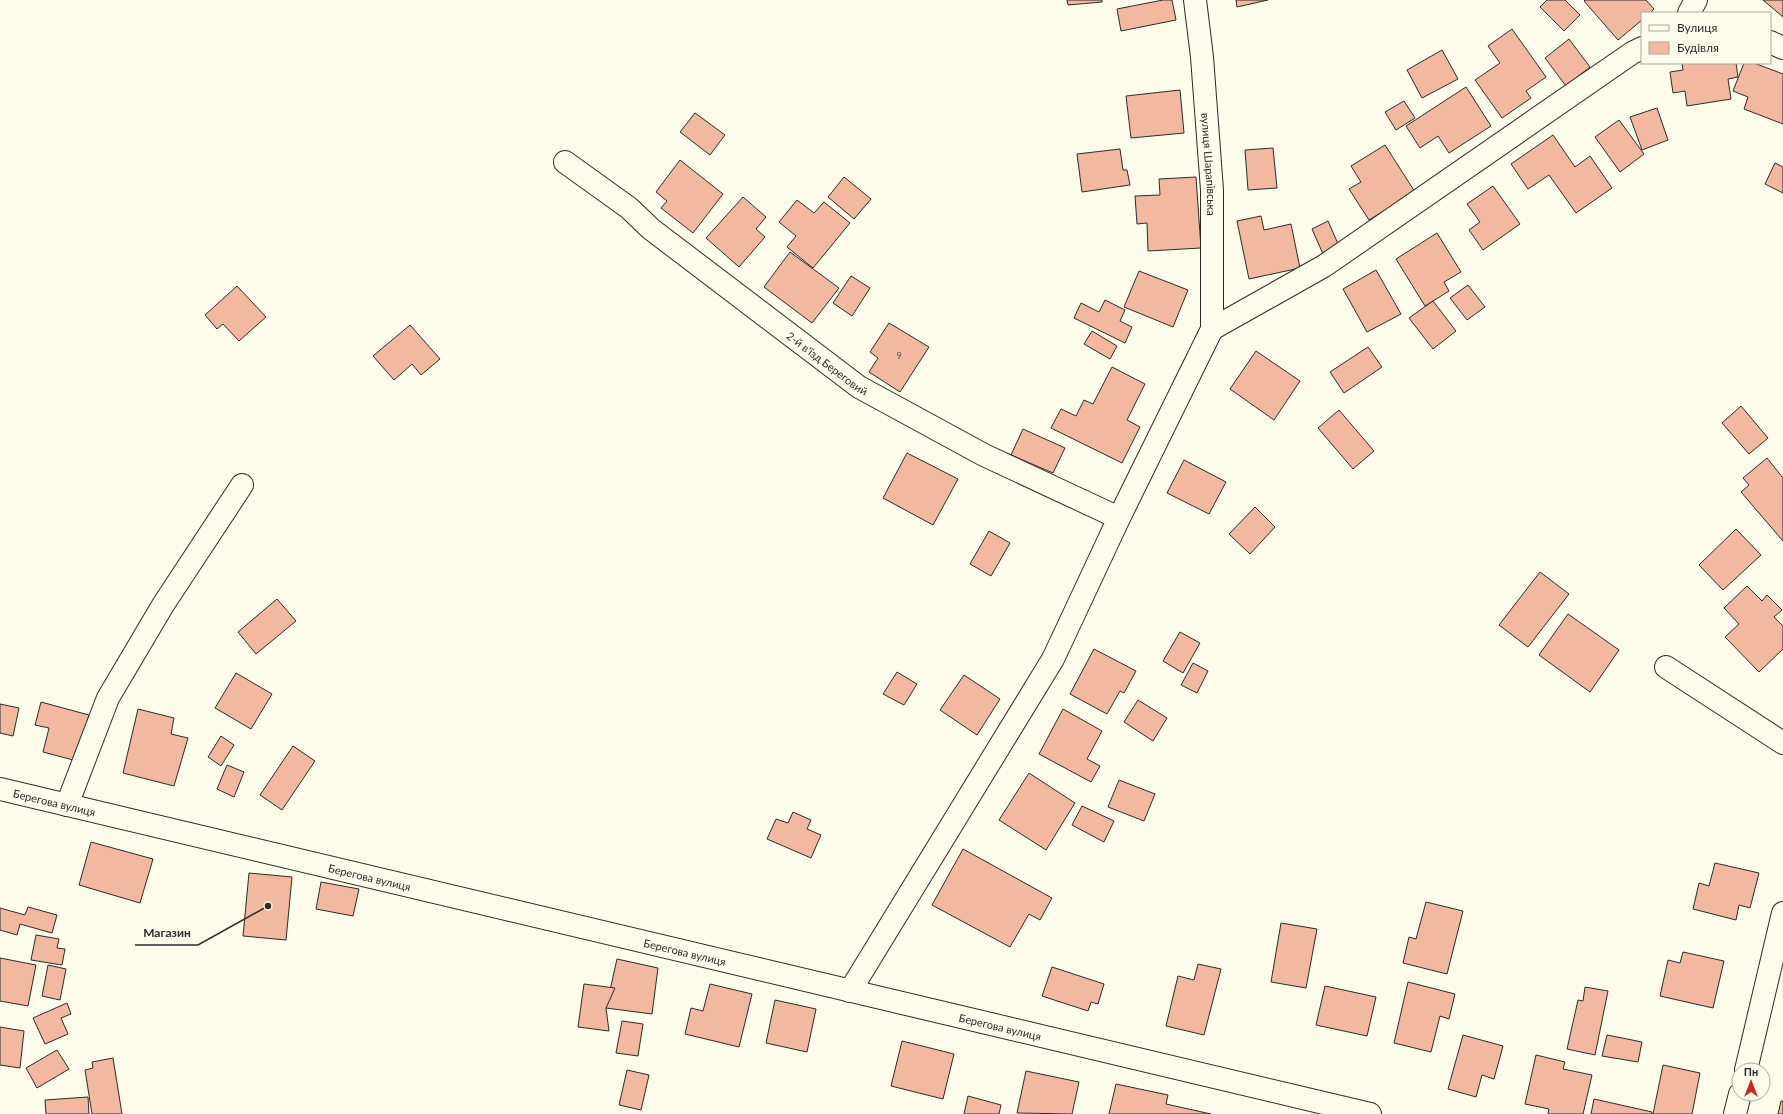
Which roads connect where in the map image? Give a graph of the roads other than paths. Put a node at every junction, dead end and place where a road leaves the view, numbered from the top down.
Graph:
1 (1195, 0) edge
2 (1696, 0) edge
3 (1690, 12) edge
4 (1771, 42) edge
5 (1641, 48) edge
6 (1783, 48) edge
7 (565, 162) dead end
8 (1212, 329) junction
9 (242, 485) dead end
10 (1119, 518) junction
11 (1666, 667) dead end
12 (1783, 743) edge
13 (0, 789) edge
14 (67, 805) junction
15 (1783, 913) edge
16 (850, 991) junction
17 (1748, 1062) edge
18 (1738, 1102) edge
19 (1370, 1114) edge
20 (1735, 1114) edge

1 - 8 street, вулиця Шарапівська
2 - 3 street
4 - 6 street
5 - 8 street
7 - 10 street, 2-й в'їзд Береговий
8 - 10 street
9 - 14 street
10 - 16 street
11 - 12 street
13 - 14 street, Берегова вулиця
14 - 16 street, Берегова вулиця
15 - 17 street
16 - 19 street, Берегова вулиця
18 - 20 street

